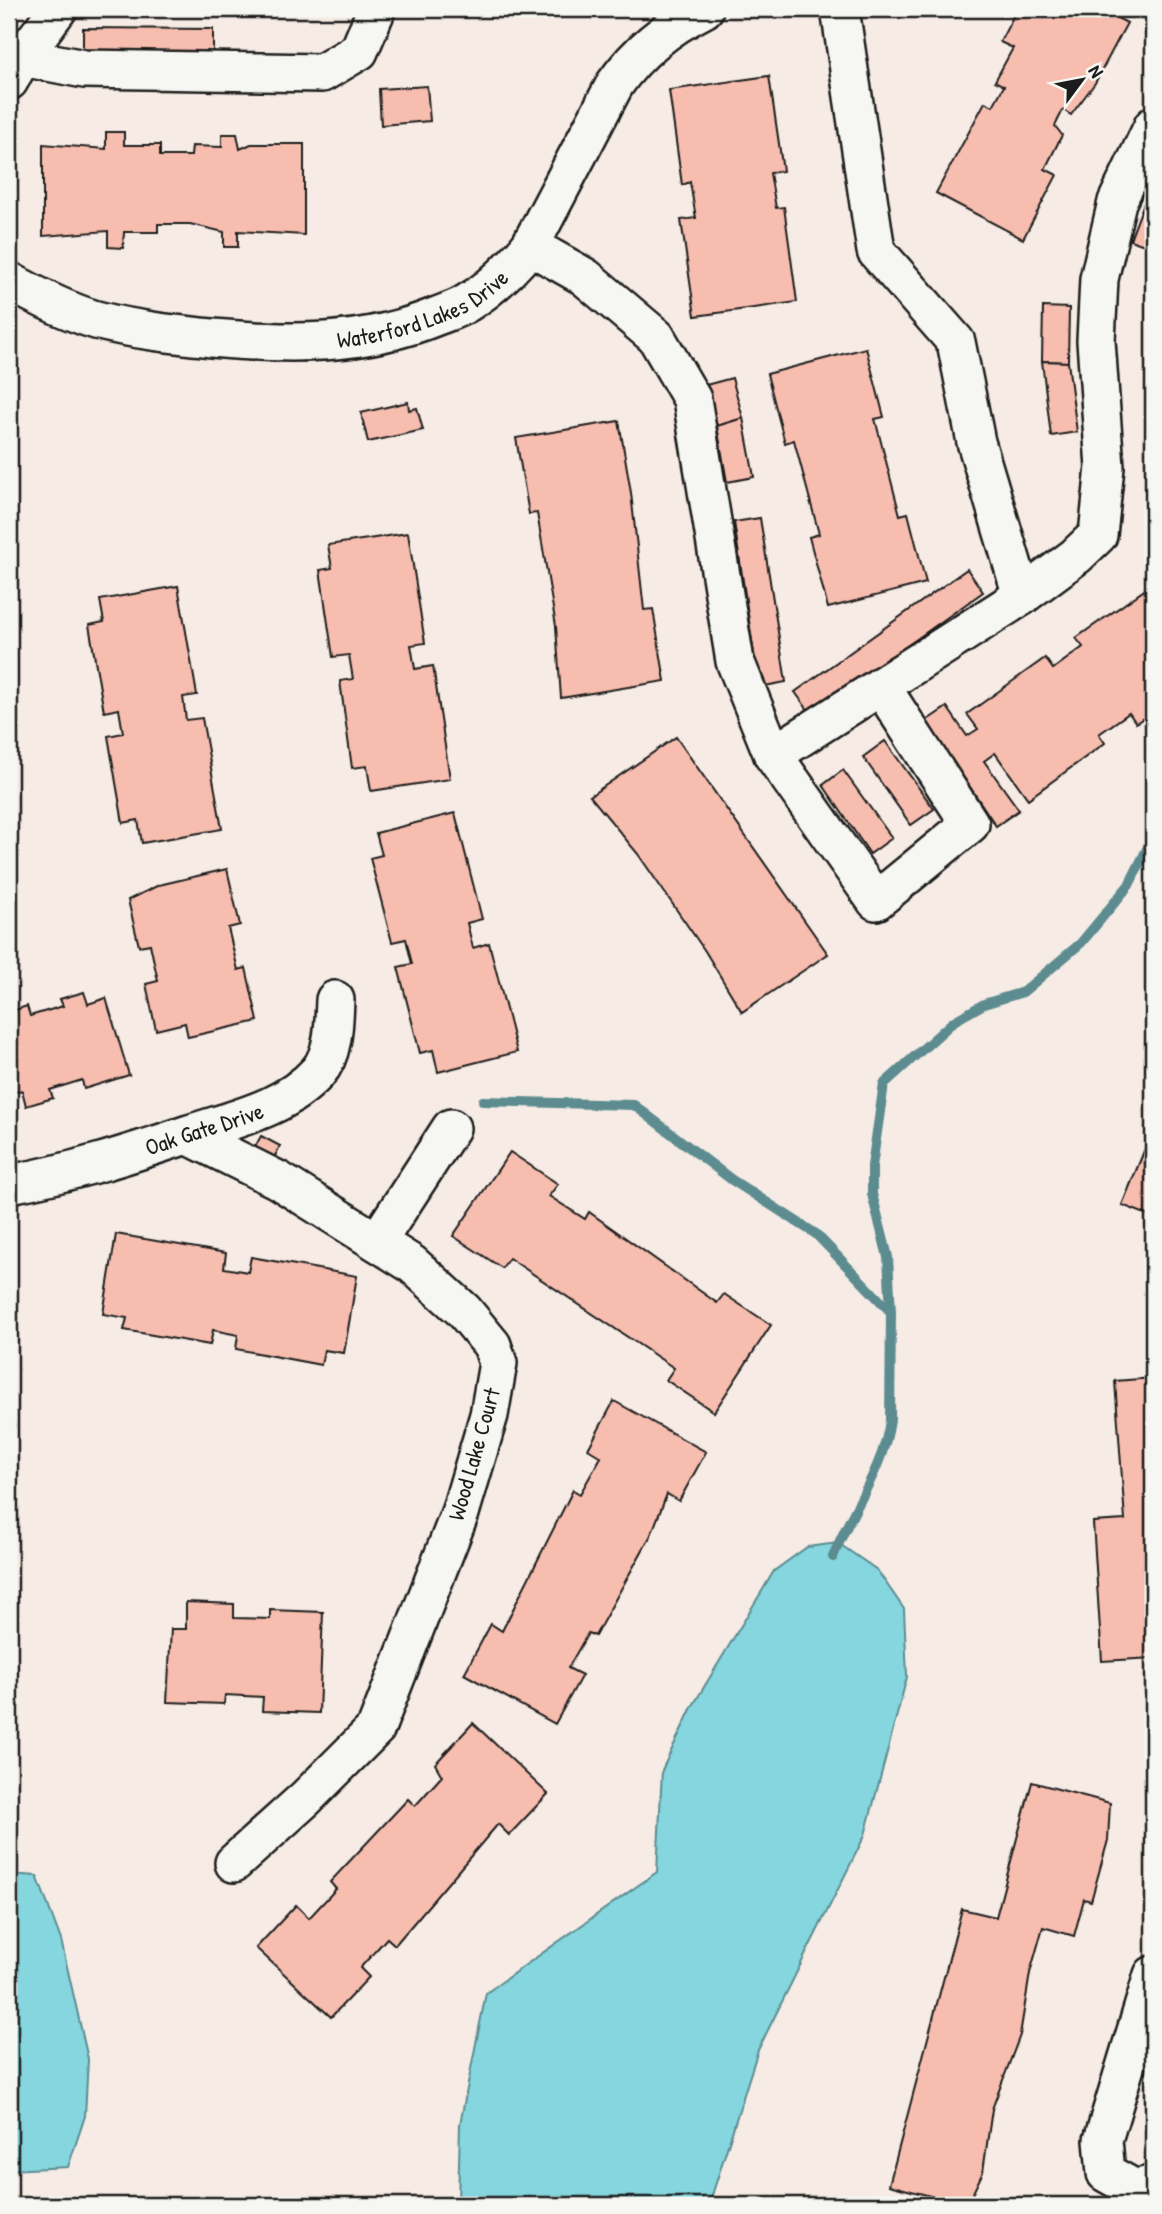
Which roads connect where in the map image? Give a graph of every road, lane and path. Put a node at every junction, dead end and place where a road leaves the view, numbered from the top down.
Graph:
1 (58, 9) edge
2 (375, 9) edge
3 (704, 9) edge
4 (841, 9) edge
5 (15, 69) edge
6 (1153, 126) edge
7 (530, 246) junction
8 (9, 281) edge
9 (1022, 596) junction
10 (881, 686) junction
11 (773, 755) junction
12 (335, 1000) dead end
13 (451, 1128) dead end
14 (187, 1135) junction
15 (9, 1184) edge
16 (377, 1242) junction
17 (234, 1863) dead end
18 (1153, 1975) edge
19 (1144, 2186) edge

1 - 5 street
2 - 5 street
3 - 7 street, Waterford Lakes Drive
4 - 9 street
6 - 9 street
7 - 8 street, Waterford Lakes Drive
7 - 11 street
9 - 10 street
10 - 11 street
10 - 11 street
12 - 14 street, Oak Gate Drive
13 - 16 street
14 - 15 street, Oak Gate Drive
14 - 16 street, Wood Lake Court
16 - 17 street, Wood Lake Court
18 - 19 street

